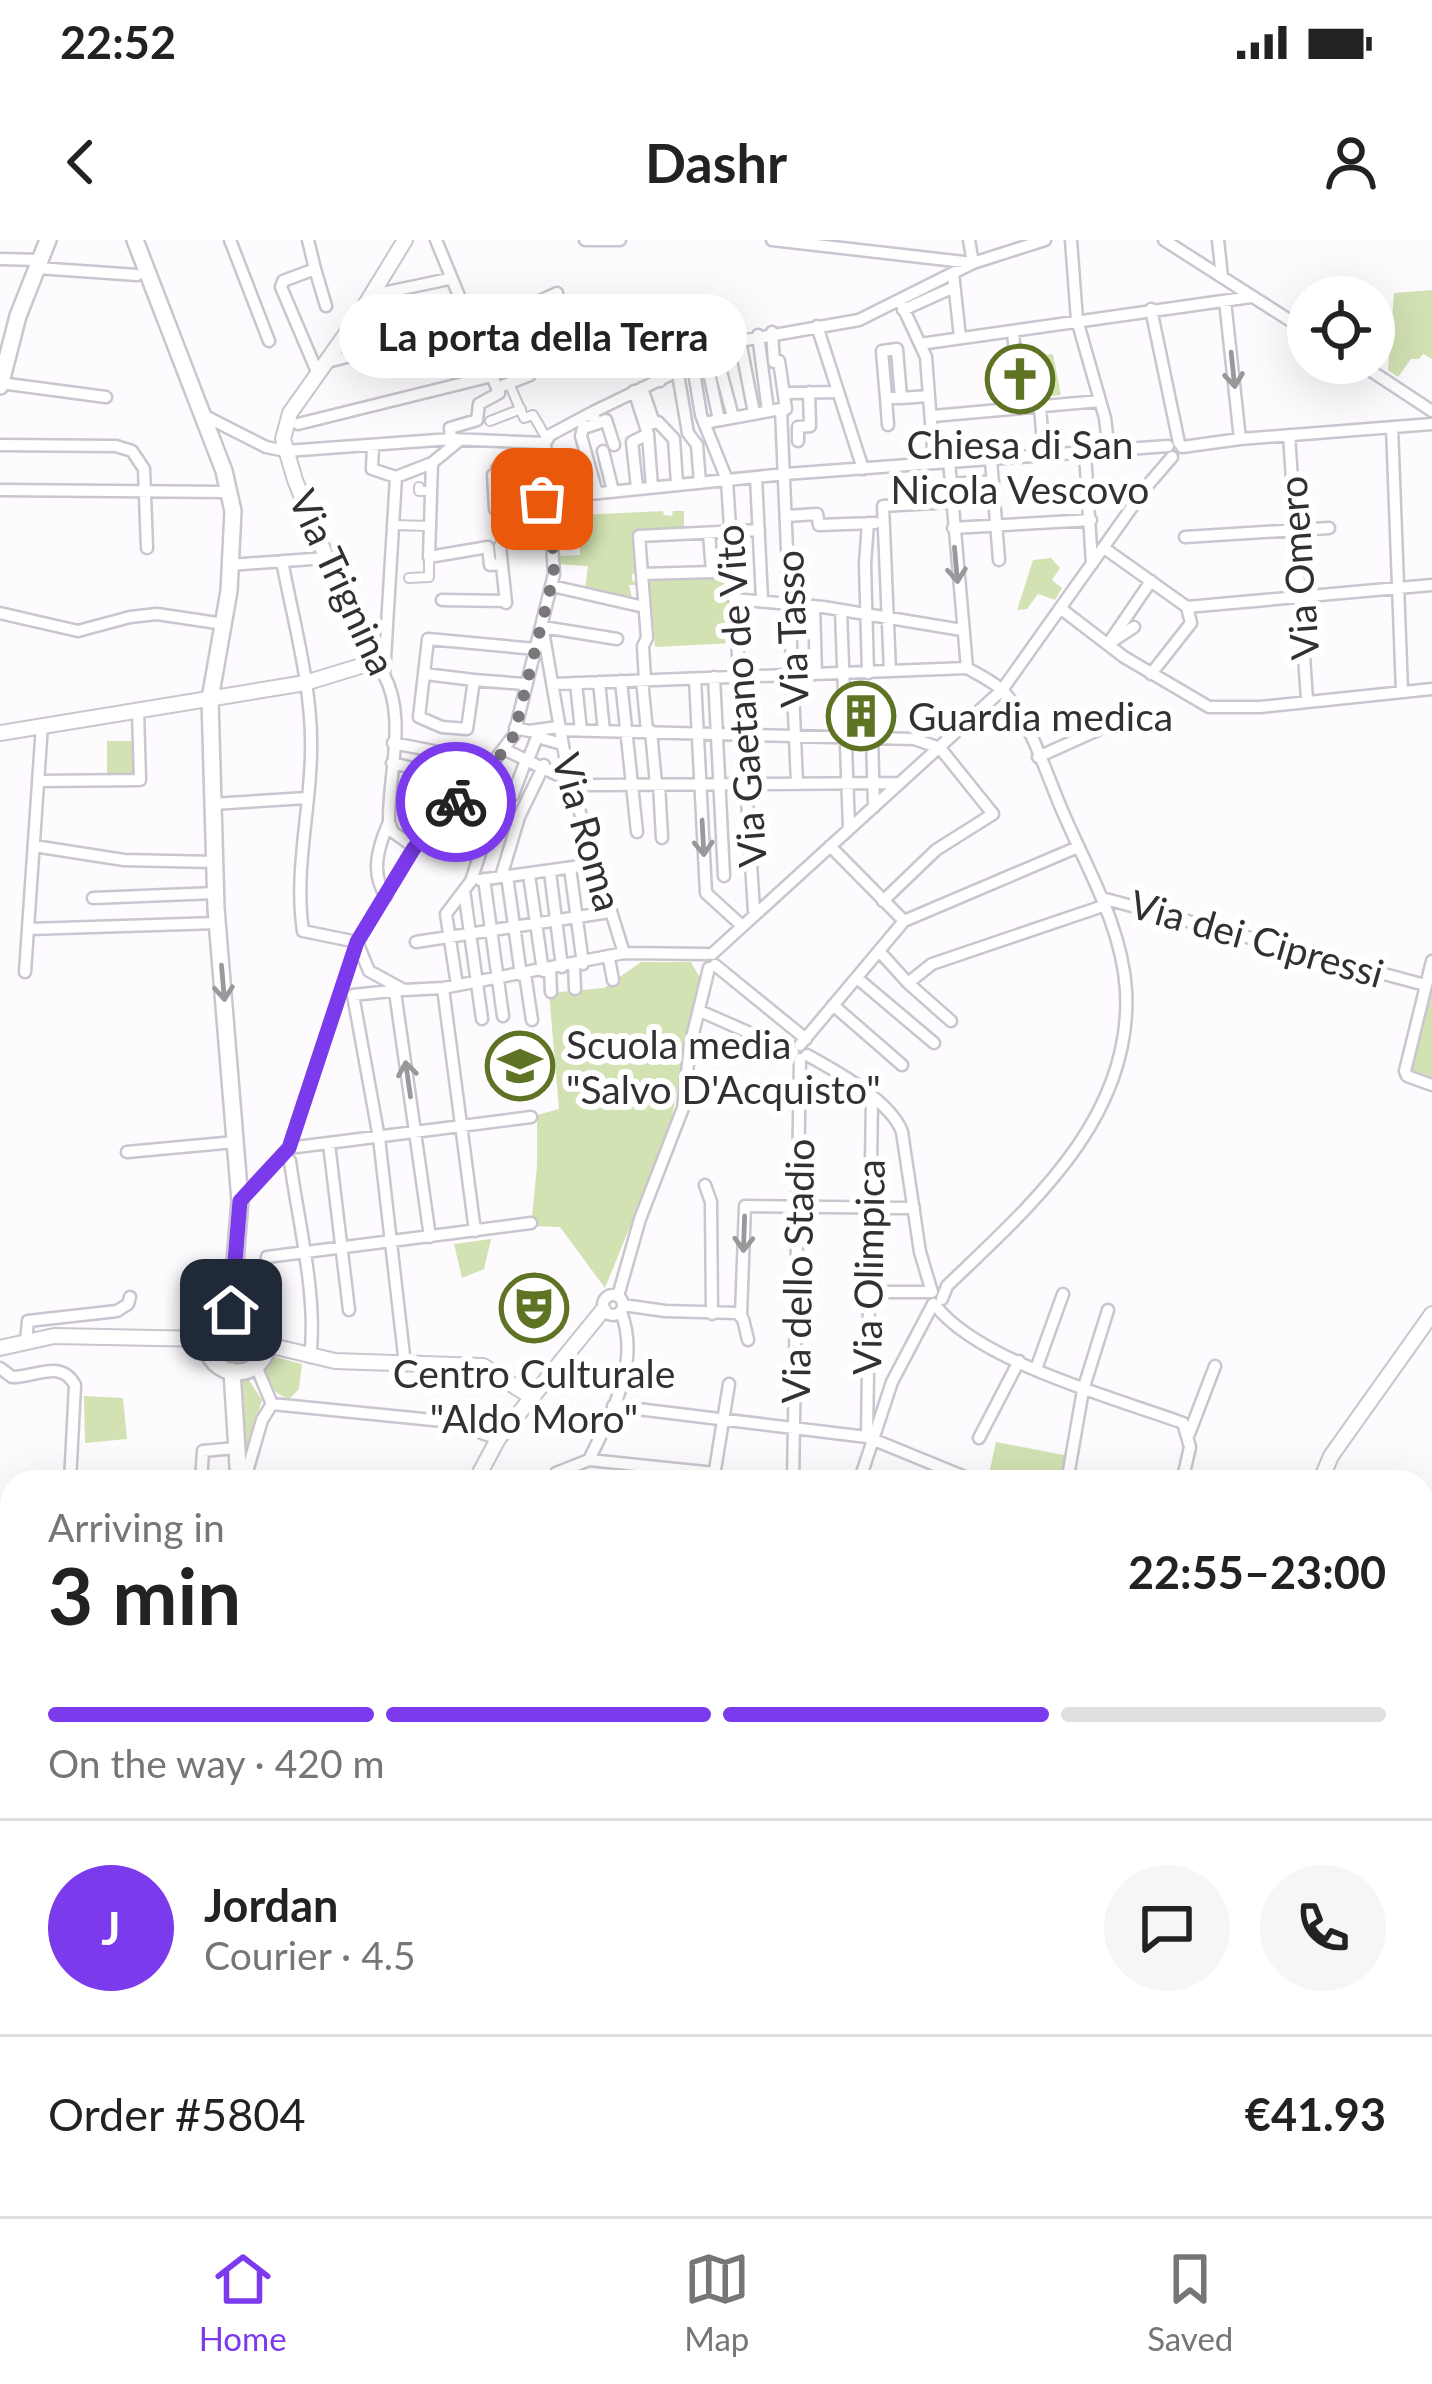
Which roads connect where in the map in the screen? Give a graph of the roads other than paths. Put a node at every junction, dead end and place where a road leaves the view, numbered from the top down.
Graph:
1 (49, 240) edge
2 (135, 240) edge
3 (230, 240) edge
4 (308, 240) edge
5 (388, 240) edge
6 (405, 240) edge
7 (436, 240) edge
8 (585, 240) edge
9 (620, 240) edge
10 (772, 240) edge
11 (969, 240) edge
12 (1045, 240) edge
13 (1071, 240) edge
14 (1218, 240) edge
15 (1167, 241) edge
16 (0, 259) edge
17 (393, 260) junction
18 (973, 263) junction
19 (38, 264) junction
20 (315, 269) junction
21 (953, 273) junction
22 (137, 275) dead end
23 (1222, 277) junction
24 (449, 279) junction
25 (1237, 287) junction
26 (952, 288) junction
27 (557, 293) dead end
28 (373, 295) junction
29 (1251, 297) junction
30 (1225, 301) junction
31 (326, 306) dead end
32 (901, 306) junction
33 (1151, 309) junction
34 (1287, 319) edge
35 (1077, 320) junction
36 (817, 326) junction
37 (471, 329) junction
38 (1013, 331) junction
39 (765, 334) junction
40 (959, 337) junction
41 (269, 341) dead end
42 (740, 341) junction
43 (920, 344) junction
44 (664, 347) dead end
45 (1015, 355) dead end
46 (711, 356) junction
47 (693, 366) junction
48 (322, 368) junction
49 (678, 374) junction
50 (530, 375) dead end
51 (659, 381) junction
52 (499, 382) junction
53 (1391, 384) edge
54 (0, 385) edge
55 (638, 389) junction
56 (809, 392) junction
57 (836, 392) junction
58 (784, 393) junction
59 (928, 396) junction
60 (106, 398) dead end
61 (886, 398) junction
62 (901, 398) junction
63 (1100, 401) junction
64 (483, 402) junction
65 (1040, 407) junction
66 (521, 410) junction
67 (775, 411) junction
68 (1432, 411) edge
69 (754, 413) junction
70 (202, 414) junction
71 (933, 416) junction
72 (734, 417) junction
73 (320, 418) junction
74 (594, 418) junction
75 (718, 420) junction
76 (704, 423) junction
77 (298, 424) dead end
78 (888, 424) dead end
79 (1432, 424) edge
80 (649, 427) junction
81 (1392, 427) junction
82 (1289, 435) junction
83 (456, 439) junction
84 (1240, 439) junction
85 (546, 441) junction
86 (798, 442) dead end
87 (0, 445) edge
88 (373, 445) junction
89 (713, 445) junction
90 (698, 446) junction
91 (330, 448) junction
92 (1175, 448) junction
93 (286, 451) junction
94 (1109, 451) junction
95 (1085, 453) junction
96 (1043, 456) junction
97 (991, 460) junction
98 (949, 461) junction
99 (934, 462) junction
100 (432, 463) junction
101 (863, 469) junction
102 (785, 474) junction
103 (396, 477) junction
104 (756, 477) junction
105 (727, 480) junction
106 (993, 481) junction
107 (700, 483) junction
108 (677, 484) junction
109 (950, 484) junction
110 (652, 487) junction
111 (637, 488) junction
112 (0, 490) edge
113 (613, 491) junction
114 (146, 492) junction
115 (227, 492) junction
116 (597, 493) junction
117 (523, 497) dead end
118 (546, 499) junction
119 (951, 502) junction
120 (496, 509) dead end
121 (787, 516) junction
122 (1091, 520) junction
123 (884, 522) junction
124 (868, 523) junction
125 (996, 524) junction
126 (392, 525) junction
127 (429, 526) junction
128 (952, 528) junction
129 (1329, 528) dead end
130 (759, 530) junction
131 (1293, 530) junction
132 (729, 532) junction
133 (710, 533) junction
134 (1186, 537) dead end
135 (147, 548) dead end
136 (1104, 548) junction
137 (429, 557) junction
138 (326, 558) junction
139 (999, 560) dead end
140 (282, 561) junction
141 (1092, 564) junction
142 (230, 565) junction
143 (642, 574) junction
144 (1151, 580) junction
145 (1397, 585) junction
146 (1432, 585) edge
147 (552, 586) junction
148 (389, 590) junction
149 (1300, 596) junction
150 (734, 599) junction
151 (762, 599) junction
152 (442, 600) dead end
153 (789, 603) junction
154 (814, 606) junction
155 (644, 607) junction
156 (1187, 607) junction
157 (1060, 608) junction
158 (841, 610) junction
159 (0, 613) edge
160 (866, 614) junction
161 (887, 616) junction
162 (224, 624) junction
163 (1134, 627) dead end
164 (543, 628) junction
165 (962, 630) junction
166 (616, 639) dead end
167 (1108, 644) junction
168 (536, 649) junction
169 (381, 668) junction
170 (967, 668) junction
171 (890, 671) junction
172 (844, 673) junction
173 (868, 673) junction
174 (425, 674) junction
175 (793, 674) junction
176 (816, 674) junction
177 (1151, 674) junction
178 (740, 676) junction
179 (714, 677) junction
180 (474, 680) junction
181 (644, 680) junction
182 (695, 680) junction
183 (621, 681) junction
184 (599, 682) junction
185 (305, 683) junction
186 (576, 683) junction
187 (524, 684) junction
188 (553, 685) junction
189 (1432, 689) edge
190 (1002, 690) junction
191 (1402, 692) junction
192 (210, 699) junction
193 (1307, 700) junction
194 (396, 709) junction
195 (138, 711) junction
196 (419, 718) junction
197 (42, 725) junction
198 (515, 728) junction
199 (581, 730) junction
200 (1098, 730) dead end
201 (604, 731) junction
202 (626, 731) junction
203 (649, 731) junction
204 (0, 733) edge
205 (698, 733) junction
206 (717, 733) junction
207 (536, 734) junction
208 (560, 734) junction
209 (742, 734) junction
210 (795, 735) junction
211 (846, 736) junction
212 (872, 737) junction
213 (393, 743) junction
214 (940, 748) junction
215 (505, 750) junction
216 (1039, 757) junction
217 (527, 760) junction
218 (392, 763) junction
219 (494, 764) junction
220 (544, 765) junction
221 (38, 782) junction
222 (475, 783) junction
223 (572, 783) junction
224 (848, 783) junction
225 (873, 783) junction
226 (900, 783) junction
227 (631, 784) junction
228 (657, 784) junction
229 (719, 784) junction
230 (746, 784) junction
231 (797, 784) junction
232 (700, 785) junction
233 (307, 798) junction
234 (212, 804) junction
235 (874, 807) junction
236 (389, 822) junction
237 (849, 828) junction
238 (637, 832) dead end
239 (662, 838) dead end
240 (34, 846) junction
241 (830, 846) junction
242 (414, 848) junction
243 (1078, 848) junction
244 (214, 862) junction
245 (595, 864) junction
246 (570, 868) junction
247 (550, 872) junction
248 (529, 875) junction
249 (724, 876) dead end
250 (504, 877) junction
251 (473, 883) junction
252 (215, 893) junction
253 (386, 896) junction
254 (93, 898) dead end
255 (883, 901) junction
256 (1104, 902) junction
257 (754, 911) junction
258 (610, 912) junction
259 (577, 917) junction
260 (556, 921) junction
261 (904, 922) junction
262 (217, 923) junction
263 (536, 924) junction
264 (741, 926) junction
265 (514, 927) junction
266 (29, 929) junction
267 (491, 931) junction
268 (470, 934) junction
269 (449, 937) junction
270 (357, 942) junction
271 (416, 943) dead end
272 (879, 951) junction
273 (625, 953) junction
274 (609, 959) junction
275 (711, 960) junction
276 (1432, 961) edge
277 (562, 967) junction
278 (26, 972) dead end
279 (523, 974) junction
280 (498, 978) junction
281 (857, 978) junction
282 (613, 980) dead end
283 (476, 982) junction
284 (908, 983) junction
285 (457, 985) junction
286 (1425, 985) junction
287 (443, 988) junction
288 (575, 989) dead end
289 (399, 991) junction
290 (551, 992) dead end
291 (833, 1005) junction
292 (700, 1011) junction
293 (503, 1016) dead end
294 (482, 1019) dead end
295 (532, 1020) dead end
296 (950, 1021) dead end
297 (934, 1043) dead end
298 (801, 1050) junction
299 (902, 1065) dead end
300 (1432, 1085) edge
301 (872, 1098) junction
302 (531, 1117) dead end
303 (460, 1127) junction
304 (416, 1132) junction
305 (379, 1138) junction
306 (235, 1142) junction
307 (329, 1144) junction
308 (127, 1152) dead end
309 (287, 1152) junction
310 (705, 1185) dead end
311 (240, 1201) junction
312 (798, 1207) junction
313 (871, 1208) junction
314 (914, 1208) junction
315 (531, 1223) dead end
316 (475, 1231) junction
317 (430, 1237) junction
318 (391, 1242) junction
319 (340, 1249) junction
320 (303, 1254) junction
321 (868, 1292) junction
322 (1063, 1294) dead end
323 (130, 1297) dead end
324 (936, 1301) junction
325 (620, 1304) junction
326 (231, 1310) junction
327 (349, 1310) dead end
328 (604, 1310) joint
329 (1108, 1310) dead end
330 (712, 1314) junction
331 (1432, 1314) edge
332 (741, 1315) junction
333 (256, 1316) junction
334 (206, 1339) junction
335 (748, 1340) dead end
336 (26, 1342) junction
337 (268, 1345) junction
338 (0, 1348) edge
339 (310, 1357) junction
340 (1019, 1361) junction
341 (405, 1364) junction
342 (256, 1366) junction
343 (1215, 1366) dead end
344 (0, 1368) edge
345 (1036, 1370) junction
346 (232, 1371) junction
347 (506, 1379) junction
348 (729, 1384) dead end
349 (1083, 1390) junction
350 (532, 1398) junction
351 (272, 1404) junction
352 (613, 1406) junction
353 (515, 1417) junction
354 (724, 1420) junction
355 (793, 1429) junction
356 (1189, 1434) junction
357 (871, 1438) junction
358 (979, 1438) dead end
359 (498, 1439) junction
360 (236, 1448) junction
361 (589, 1460) junction
362 (71, 1470) edge
363 (202, 1470) edge
364 (240, 1470) edge
365 (246, 1470) edge
366 (481, 1470) edge
367 (565, 1470) edge
368 (658, 1470) edge
369 (715, 1470) edge
370 (793, 1470) edge
371 (862, 1470) edge
372 (948, 1470) edge
373 (1069, 1470) edge
374 (1184, 1470) edge
375 (1325, 1470) edge

1 - 19 main road
2 - 70 main road
3 - 41 street
4 - 20 street
5 - 17 street
6 - 17 street
7 - 24 street
8 - 9 street
10 - 18 street
11 - 18 street
12 - 18 street
13 - 35 street
14 - 23 street
15 - 23 street
16 - 19 street
17 - 28 street
18 - 21 street
19 - 22 street
19 - 54 main road
20 - 31 street
20 - 48 street
21 - 26 street
21 - 32 street
23 - 25 street
24 - 28 street
24 - 37 street
25 - 29 street
25 - 30 street
26 - 32 street
26 - 40 street
27 - 37 street
28 - 48 street
29 - 30 street
29 - 34 street
30 - 33 street
30 -> 84 street
32 - 36 street
32 - 43 street
33 - 35 street
33 - 92 street
35 - 38 street
35 - 63 street
36 - 39 street
36 - 57 street
37 - 48 street
37 - 52 street
38 - 40 street
38 - 45 street
39 - 42 street
39 - 58 street
39 - 67 street
40 - 43 street
42 - 46 street
42 - 69 street
43 - 59 street
44 - 51 street
46 - 47 street
46 - 72 street
46 - 75 street
47 - 49 street
47 - 76 street, Via Gaetano de Vito
48 - 93 street
49 - 51 street
49 - 90 street
50 - 52 street
51 - 55 street
52 - 64 street
52 - 66 street
52 - 73 street
53 - 68 street
54 - 60 street
55 - 74 street
55 - 80 street
56 - 57 street
56 - 58 street
56 - 86 street
57 - 101 street
58 - 67 street
59 - 62 street
59 - 71 street
61 - 62 street
61 - 62 street
61 - 78 street
63 - 65 street
63 - 94 street
64 - 66 street
64 - 83 street
65 - 71 street
65 - 96 street
66 - 85 street
67 - 69 street
67 - 102 street, Via Tasso
69 - 72 street
70 - 93 street
70 - 115 main road
71 - 99 street
72 - 75 street
73 - 77 street
73 - 91 street
74 - 85 street
74 - 113 street
74 - 116 street
75 - 76 street
76 - 89 street, Via Gaetano de Vito
79 - 81 street
80 - 108 street
80 - 110 street
80 - 111 street
81 - 82 street
81 - 145 street
82 - 84 street
82 - 131 street, Via Omero
83 - 85 street
83 - 88 street
83 - 100 street
84 - 92 street
85 - 118 street
87 - 114 street
88 - 91 street
88 - 103 street
89 - 90 street
89 - 105 street, Via Gaetano de Vito
90 - 107 street
91 - 93 street
92 - 94 street
92 - 136 street
93 - 138 street, Via Trignina
94 - 95 street
95 - 96 street
95 - 122 street
96 - 97 street
97 - 98 street
97 - 106 street
98 - 99 street
98 - 109 street
99 - 101 street
100 - 103 street
100 - 127 street
101 - 102 street
102 - 104 street
102 - 121 street, Via Tasso
103 - 126 street
104 - 105 street
104 - 130 street
105 - 107 street
105 - 132 street, Via Gaetano de Vito
106 - 109 street
106 - 125 street
107 - 108 street
108 - 110 street
109 - 119 street
110 - 111 street
111 - 113 street
112 - 114 street
113 - 116 street
114 - 115 street
114 - 135 street
115 - 142 main road
116 - 118 street
117 - 120 street
118 - 147 street
119 - 123 street
119 - 128 street
121 - 124 street
121 - 153 street, Via Tasso
122 - 125 street
122 - 141 street
123 - 124 street
123 - 161 street
124 - 160 street
125 - 128 street
125 - 139 street
126 - 127 street
126 - 148 street
127 - 137 street
128 -> 165 street
129 - 131 street
130 - 132 street
130 - 151 street
131 - 134 street
131 - 149 street, Via Omero
132 - 133 street
132 - 150 street, Via Gaetano de Vito
133 - 143 street
133 - 143 street
136 - 141 street
136 - 144 street
137 - 148 street
137 - 152 street
138 - 140 street
138 - 169 street, Via Trignina
140 - 142 street
140 - 185 street
141 - 157 street
142 - 162 main road
143 - 155 street
144 - 156 street
144 - 167 street
145 - 146 street
145 - 149 street
145 - 191 street
147 - 155 street
147 - 164 street
148 - 169 street
149 - 156 street
149 - 193 street, Via Omero
150 - 151 street
150 - 178 street, Via Gaetano de Vito
151 - 153 street
153 - 154 street
153 - 175 street, Via Tasso
154 - 158 street
154 - 176 street
155 - 181 street
156 - 177 street
157 - 167 street
157 - 190 street
158 - 160 street
158 - 172 street
159 - 162 street
160 - 161 street
160 - 173 street
161 - 165 street
161 - 171 street
162 - 192 main road
163 - 167 street
164 - 166 street
164 - 168 street
164 - 188 street, Via Roma
165 - 170 street
167 - 177 street
168 - 174 street
168 - 187 street
169 - 185 street
169 - 194 street, Via Trignina
170 - 171 street
170 - 190 street
171 - 173 street
172 - 173 street
172 - 176 street
172 - 211 street
174 - 180 street
174 - 196 street
175 - 176 street
175 - 178 street
175 - 210 street, Via Tasso
177 - 193 street
178 - 179 street
178 - 209 street, Via Gaetano de Vito
179 - 182 street
179 - 206 street
180 - 187 street
180 - 196 street
181 - 182 street
181 - 183 street
181 - 203 street
182 - 205 street
183 - 184 street
183 - 202 street
184 - 186 street
184 - 201 street
185 - 192 street
185 - 233 street
186 - 188 street
186 - 199 street
187 - 198 street
188 - 208 street, Via Roma
189 - 191 street
190 - 214 street
190 - 216 street, Via dei Cipressi
191 - 193 street
192 - 195 street
192 - 234 main road
194 - 196 street
194 - 213 street, Via Trignina
195 - 197 street
195 - 221 street
197 - 204 street
197 - 221 street
198 - 207 street
198 - 215 street
199 - 201 street
199 - 208 street
200 - 216 street
201 - 202 street
202 - 203 street
202 - 227 street
203 - 205 street
203 - 228 street
205 - 206 street
205 - 232 street
206 - 209 street
206 - 229 street
207 - 208 street
207 - 217 street
208 - 223 street, Via Roma
209 - 210 street
209 - 230 street, Via Gaetano de Vito
210 - 211 street
210 - 231 street, Via Tasso
211 - 212 street
211 - 224 street
212 - 214 street
212 - 225 street
213 - 218 street, Via Trignina
213 - 219 street
214 - 226 street
214 - 255 street
215 - 217 street
215 - 219 street
216 - 243 street, Via dei Cipressi
217 - 220 street
217 - 251 street
218 - 222 street
218 - 236 street, Via Trignina
219 - 222 street
220 - 223 street
220 - 250 street
221 - 240 street
222 - 242 street
223 - 227 street
223 - 245 street, Via Roma
224 - 225 street
224 - 231 street
224 - 237 street
225 - 226 street
225 - 235 street
226 - 235 street
227 - 228 street
227 - 238 street
228 - 232 street
228 - 239 street
229 - 230 street
229 - 232 street
229 - 249 street
230 - 231 street
230 - 257 street, Via Gaetano de Vito
232 -> 264 street
233 - 234 street
233 - 270 street
234 - 244 main road
235 - 237 street
236 - 242 street
236 - 253 street, Via Trignina
237 - 241 street
240 - 244 street
240 - 266 street
241 - 255 street
241 - 257 street
242 - 253 street
243 - 256 street, Via dei Cipressi
243 - 261 street
244 - 252 main road
245 - 246 street
245 - 258 street, Via Roma
246 - 247 street
246 - 259 street
247 - 248 street
247 - 260 street
248 - 250 street
248 - 263 street
250 - 251 street
250 - 265 street
251 - 267 street
251 - 268 street
251 - 269 street
252 - 254 street
252 - 262 main road
253 - 270 street
255 - 261 street
256 - 284 street
256 - 286 street, Via dei Cipressi
256 - 324 street
257 - 264 street
258 - 259 street
258 - 273 street, Via Roma
259 - 260 street
259 - 277 street
260 - 263 street
260 - 277 street
261 - 272 street
262 - 266 street
262 -> 306 main road
263 - 265 street
263 - 277 street
264 - 275 street
265 - 267 street
265 - 279 street
266 - 278 street
267 - 268 street
267 - 280 street
268 - 269 street
268 - 283 street
269 - 271 street
269 - 285 street
270 - 289 street
270 - 309 street
272 - 281 street
272 - 284 street
273 - 274 street
273 - 275 street, Via Roma
274 - 277 street
274 - 282 street
275 - 292 street
275 - 298 street
276 - 286 street
277 - 279 street
277 - 288 street
277 - 290 street
279 - 280 street
279 - 295 street
280 - 283 street
280 - 293 street
281 - 291 street
281 - 297 street
283 - 285 street
283 - 294 street
284 - 296 street
285 - 287 street
286 - 300 street
287 - 289 street
287 - 303 street
304 -> 289 street
289 - 305 street
291 - 298 street
291 - 299 street
292 - 298 street
292 - 325 street
298 - 301 street
298 - 312 street, Via dello Stadio
301 - 313 street, Via Olimpica
301 - 314 street
302 - 303 street
303 - 304 street
303 - 316 street
304 - 305 street
304 - 317 street
305 - 307 street
305 - 318 street
306 - 308 street
306 - 311 main road
307 - 309 street
307 - 319 street
309 - 311 street
309 - 320 street
310 - 330 street
311 - 326 main road
312 - 313 street
312 -> 332 street
312 - 355 street, Via dello Stadio
313 - 314 street
313 - 321 street, Via Olimpica
314 - 324 street
315 - 316 street
316 - 317 street
317 - 318 street
318 - 319 street
318 - 341 street
319 - 320 street
319 - 327 street
320 - 333 street
320 - 339 street
321 - 324 street
321 - 357 street, Via Olimpica
322 - 345 street
323 - 336 street
324 - 340 street
324 - 357 street
325 - 328 street
325 - 330 street
325 - 352 street
326 - 333 main road
326 - 334 main road
328 - 350 street
329 - 349 street
330 - 332 street
331 - 375 street
332 - 335 street
333 - 337 main road
334 - 336 street
334 - 346 main road
336 - 338 street
337 - 339 street
337 - 342 main road
339 - 341 street
340 - 345 street
340 - 358 street
341 - 347 street
342 - 346 main road
342 - 351 street
343 - 356 street
344 - 362 street
345 - 349 street
346 - 360 main road
347 - 350 street
347 - 353 street
348 - 354 street
349 - 356 street
349 - 373 street
350 - 353 street
351 - 359 street
351 - 365 street
352 - 354 street
352 - 361 street
353 - 359 street
354 - 355 street
354 - 369 street
355 - 357 street
355 - 370 street, Via dello Stadio
356 - 374 street
357 - 371 street
357 - 372 street
359 - 366 street
360 - 363 street
360 - 364 main road
361 - 367 street
361 - 368 street

